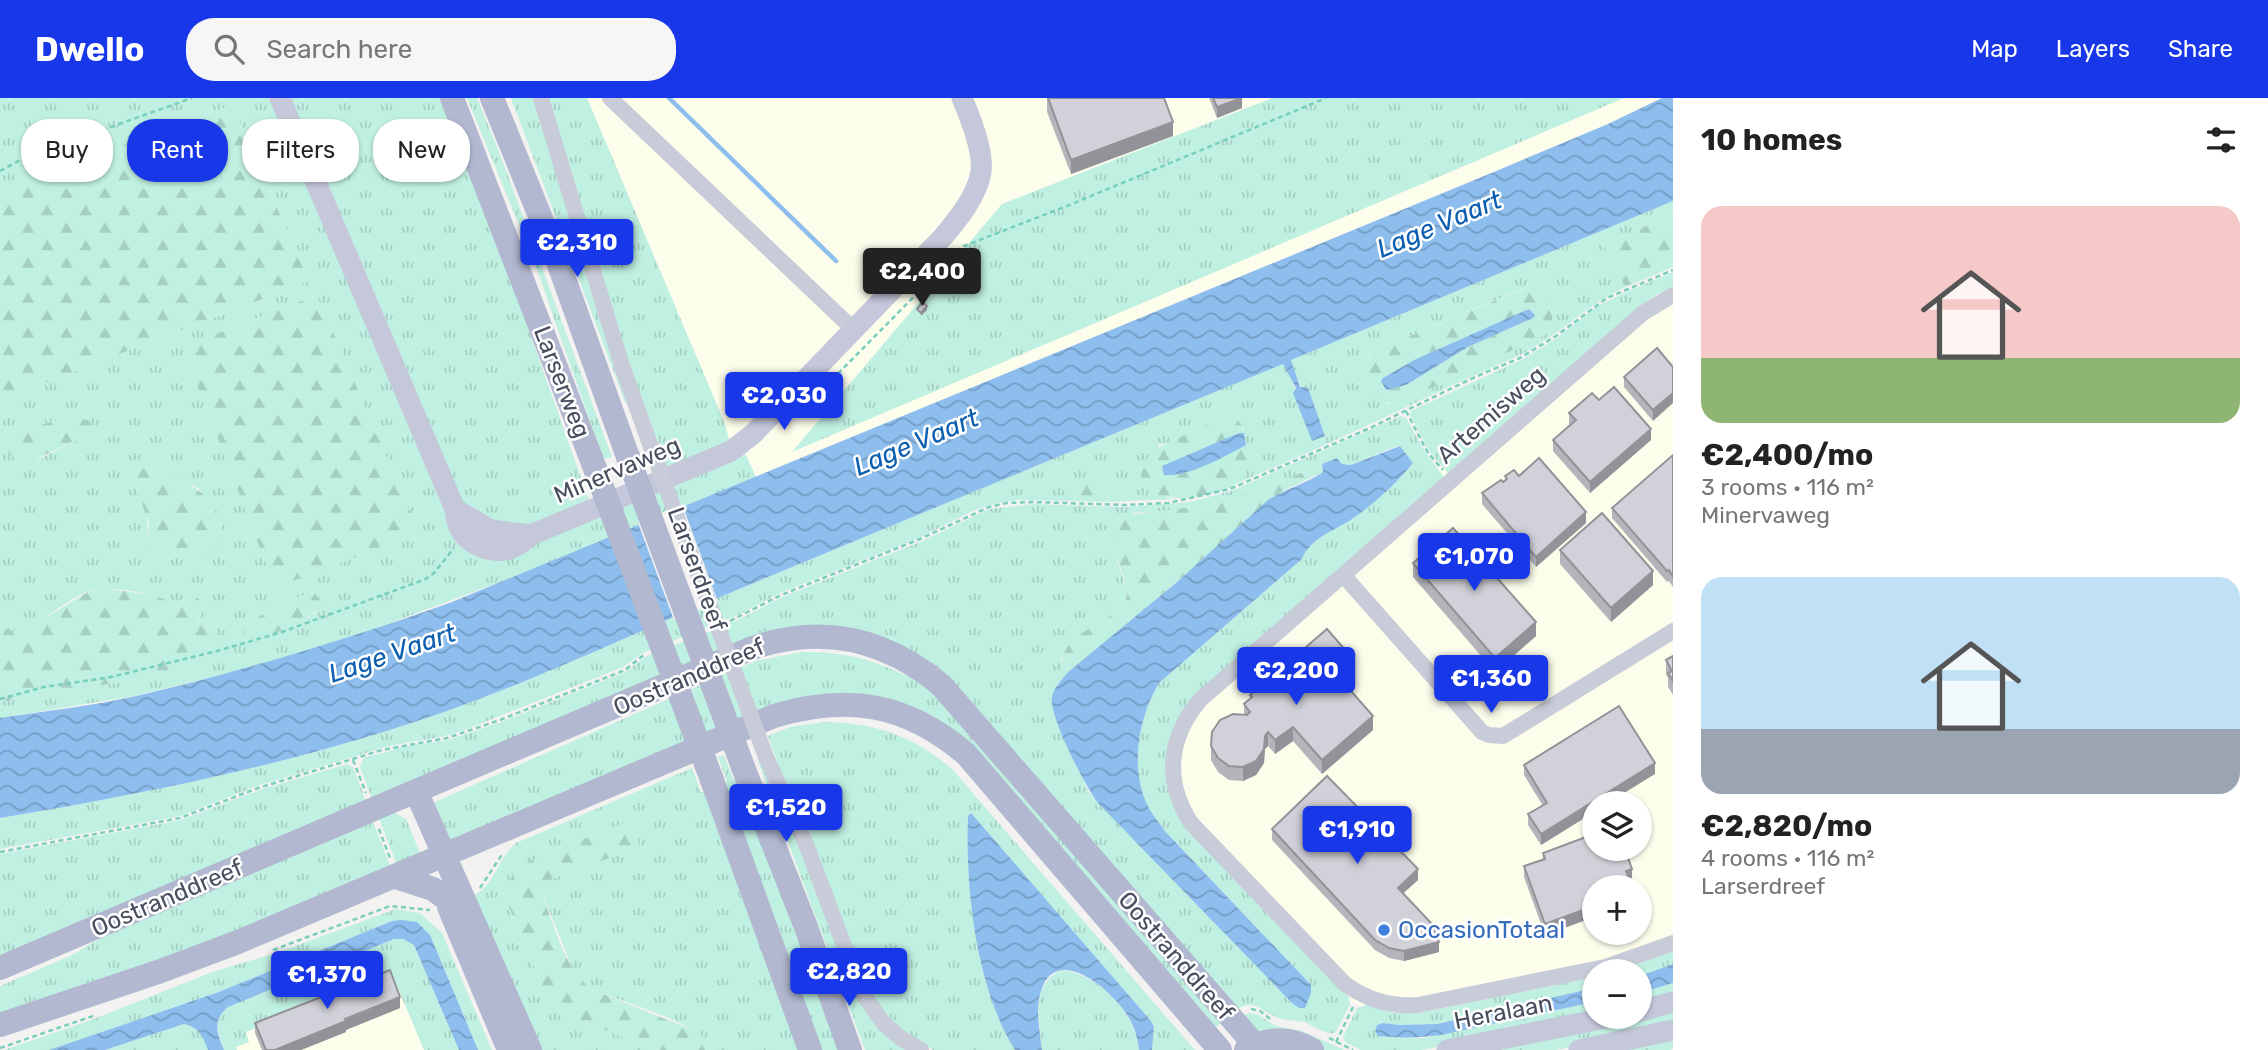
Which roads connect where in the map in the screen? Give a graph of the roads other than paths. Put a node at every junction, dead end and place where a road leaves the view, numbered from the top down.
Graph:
1 (280, 98) edge
2 (452, 98) edge
3 (492, 98) edge
4 (541, 98) edge
5 (610, 98) edge
6 (962, 98) edge
7 (1673, 295) edge
8 (853, 329) junction
9 (628, 457) joint
10 (1344, 576) junction
11 (1673, 631) edge
12 (409, 794) junction
13 (479, 841) junction
14 (436, 858) junction
15 (396, 877) junction
16 (453, 897) junction
17 (1673, 943) edge
18 (0, 968) edge
19 (1673, 1002) edge
20 (1652, 1008) edge
21 (1582, 1023) edge
22 (0, 1025) edge
23 (1673, 1030) edge
24 (1324, 1046) edge
25 (1250, 1047) edge
26 (509, 1050) edge
27 (530, 1050) edge
28 (810, 1050) edge
29 (850, 1050) edge
30 (921, 1050) edge
31 (1220, 1050) edge
32 (1447, 1050) edge
33 (1579, 1050) edge

1 - 8 street, Minervaweg
2 - 28 main road, Larserweg, bridge
3 - 9 main road, Larserweg
4 - 30 street, Larserdreef, bridge
5 - 8 street
6 - 8 street, Minervaweg
7 - 10 street, Artemisweg
9 - 29 main road, Larserdreef, bridge
10 - 11 street
10 - 17 street, Artemisweg
12 - 14 main road
12 - 18 main road, Oostranddreef
12 - 25 main road, Oostranddreef
13 - 14 main road, Oostranddreef
13 - 16 main road
13 - 31 main road, Oostranddreef
14 - 15 main road, Oostranddreef
14 - 16 main road
15 - 16 main road
15 - 22 main road, Oostranddreef
16 - 26 main road
16 - 27 main road
19 - 20 street
21 - 32 street, Heralaan
23 - 33 street
24 - 25 main road

